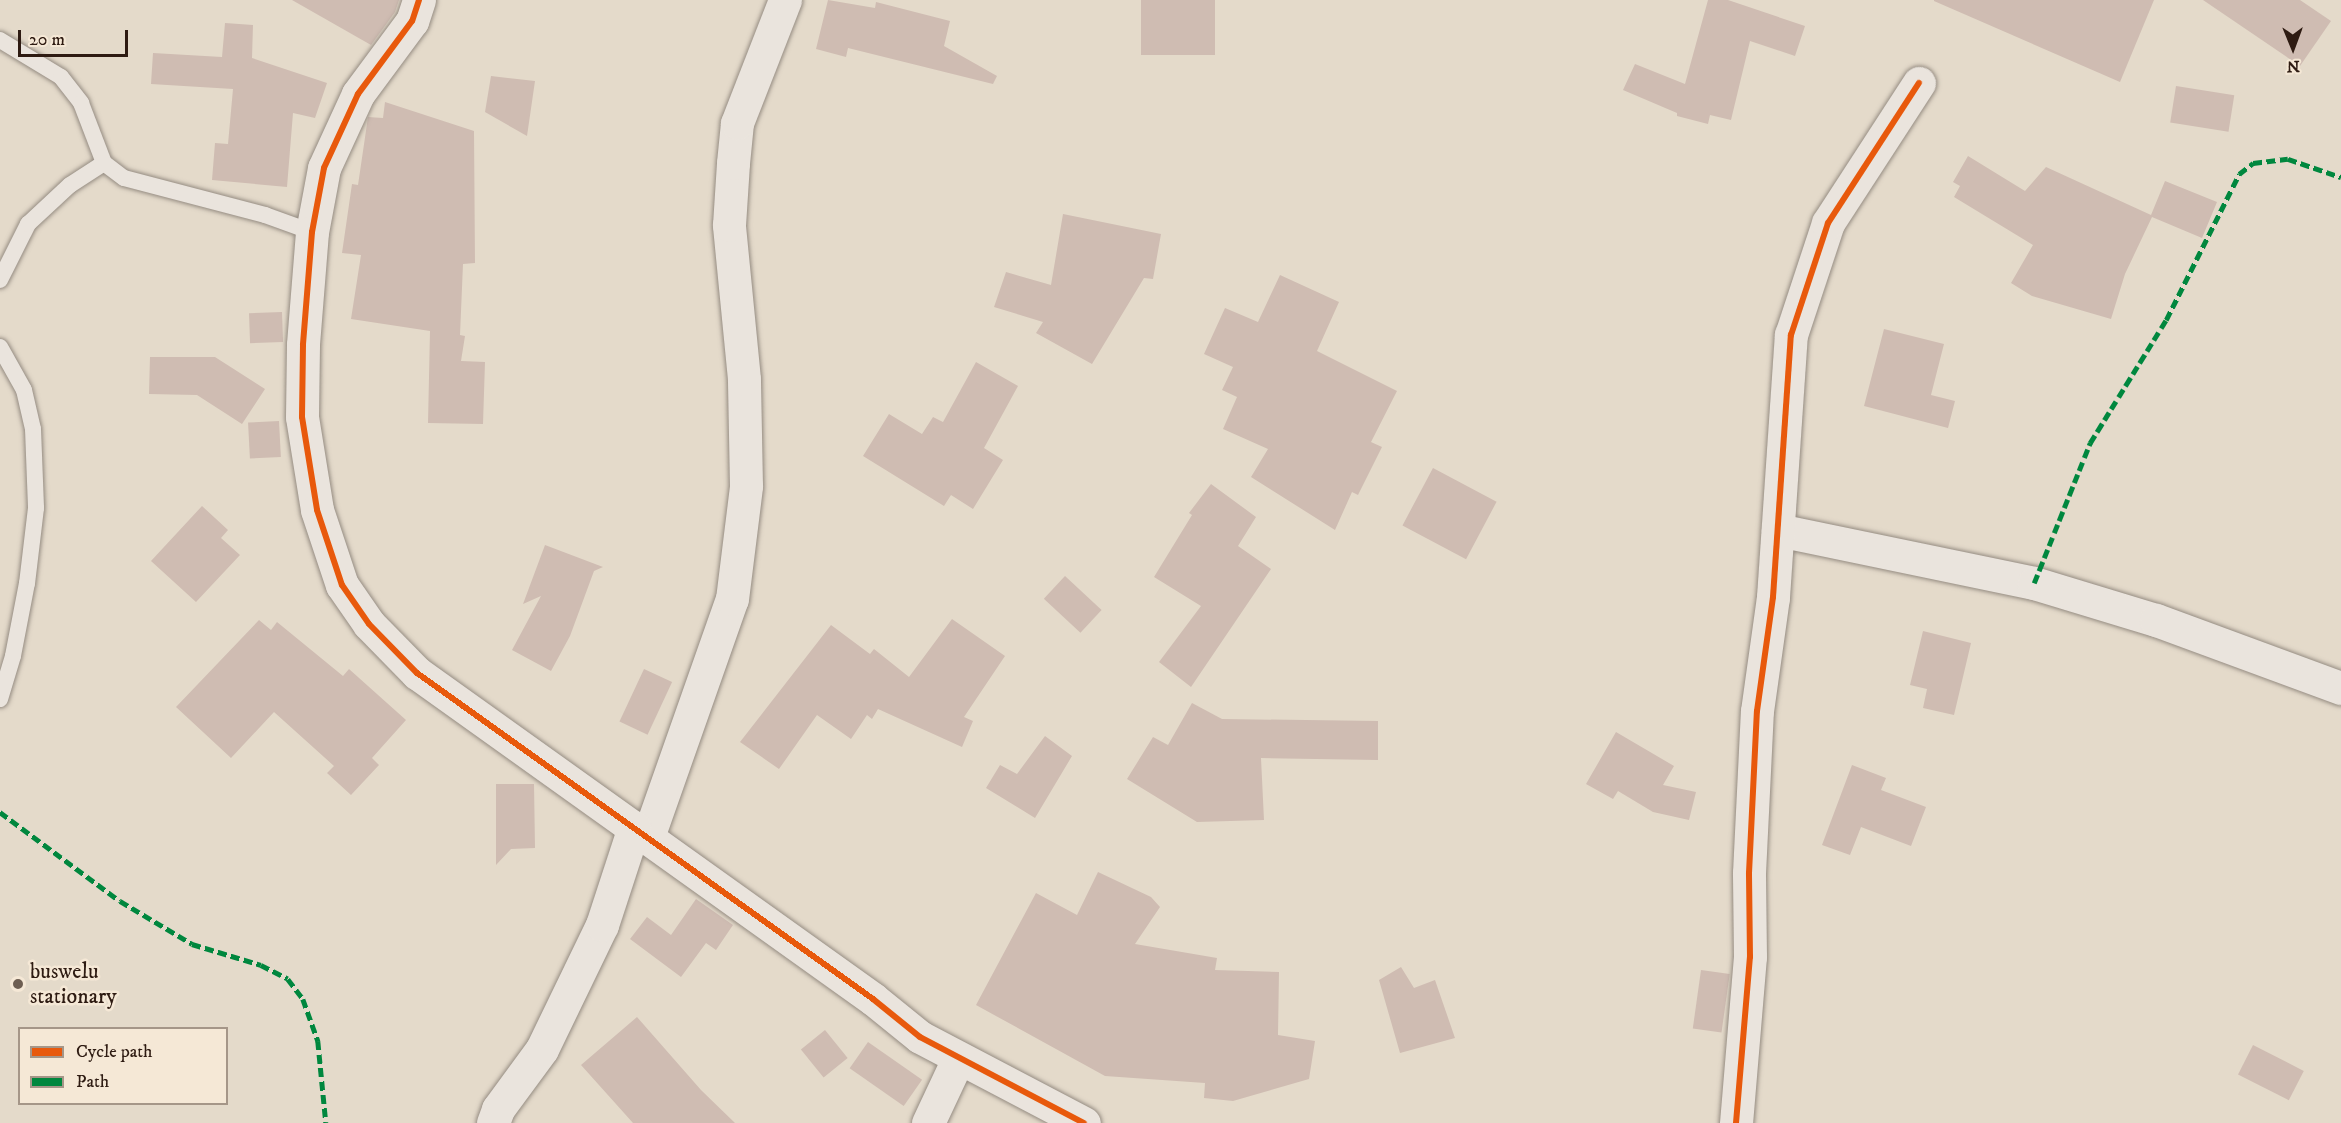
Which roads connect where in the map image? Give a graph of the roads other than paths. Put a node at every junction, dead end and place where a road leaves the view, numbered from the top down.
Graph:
1 (419, 0) edge
2 (785, 0) edge
3 (0, 40) edge
4 (1919, 83) dead end
5 (104, 163) junction
6 (312, 232) junction
7 (0, 280) edge
8 (0, 347) edge
9 (1778, 530) junction
10 (2341, 688) edge
11 (0, 699) edge
12 (641, 832) junction
13 (958, 1059) junction
14 (493, 1123) edge
15 (928, 1123) edge
16 (1084, 1123) edge
17 (1736, 1123) edge

1 - 6 street
2 - 12 street
3 - 5 lane
4 - 9 street
5 - 6 lane
5 - 7 lane
6 - 12 street
8 - 11 lane
9 - 10 street
9 - 17 street
12 - 13 street
12 - 14 street
13 - 15 street
13 - 16 street

